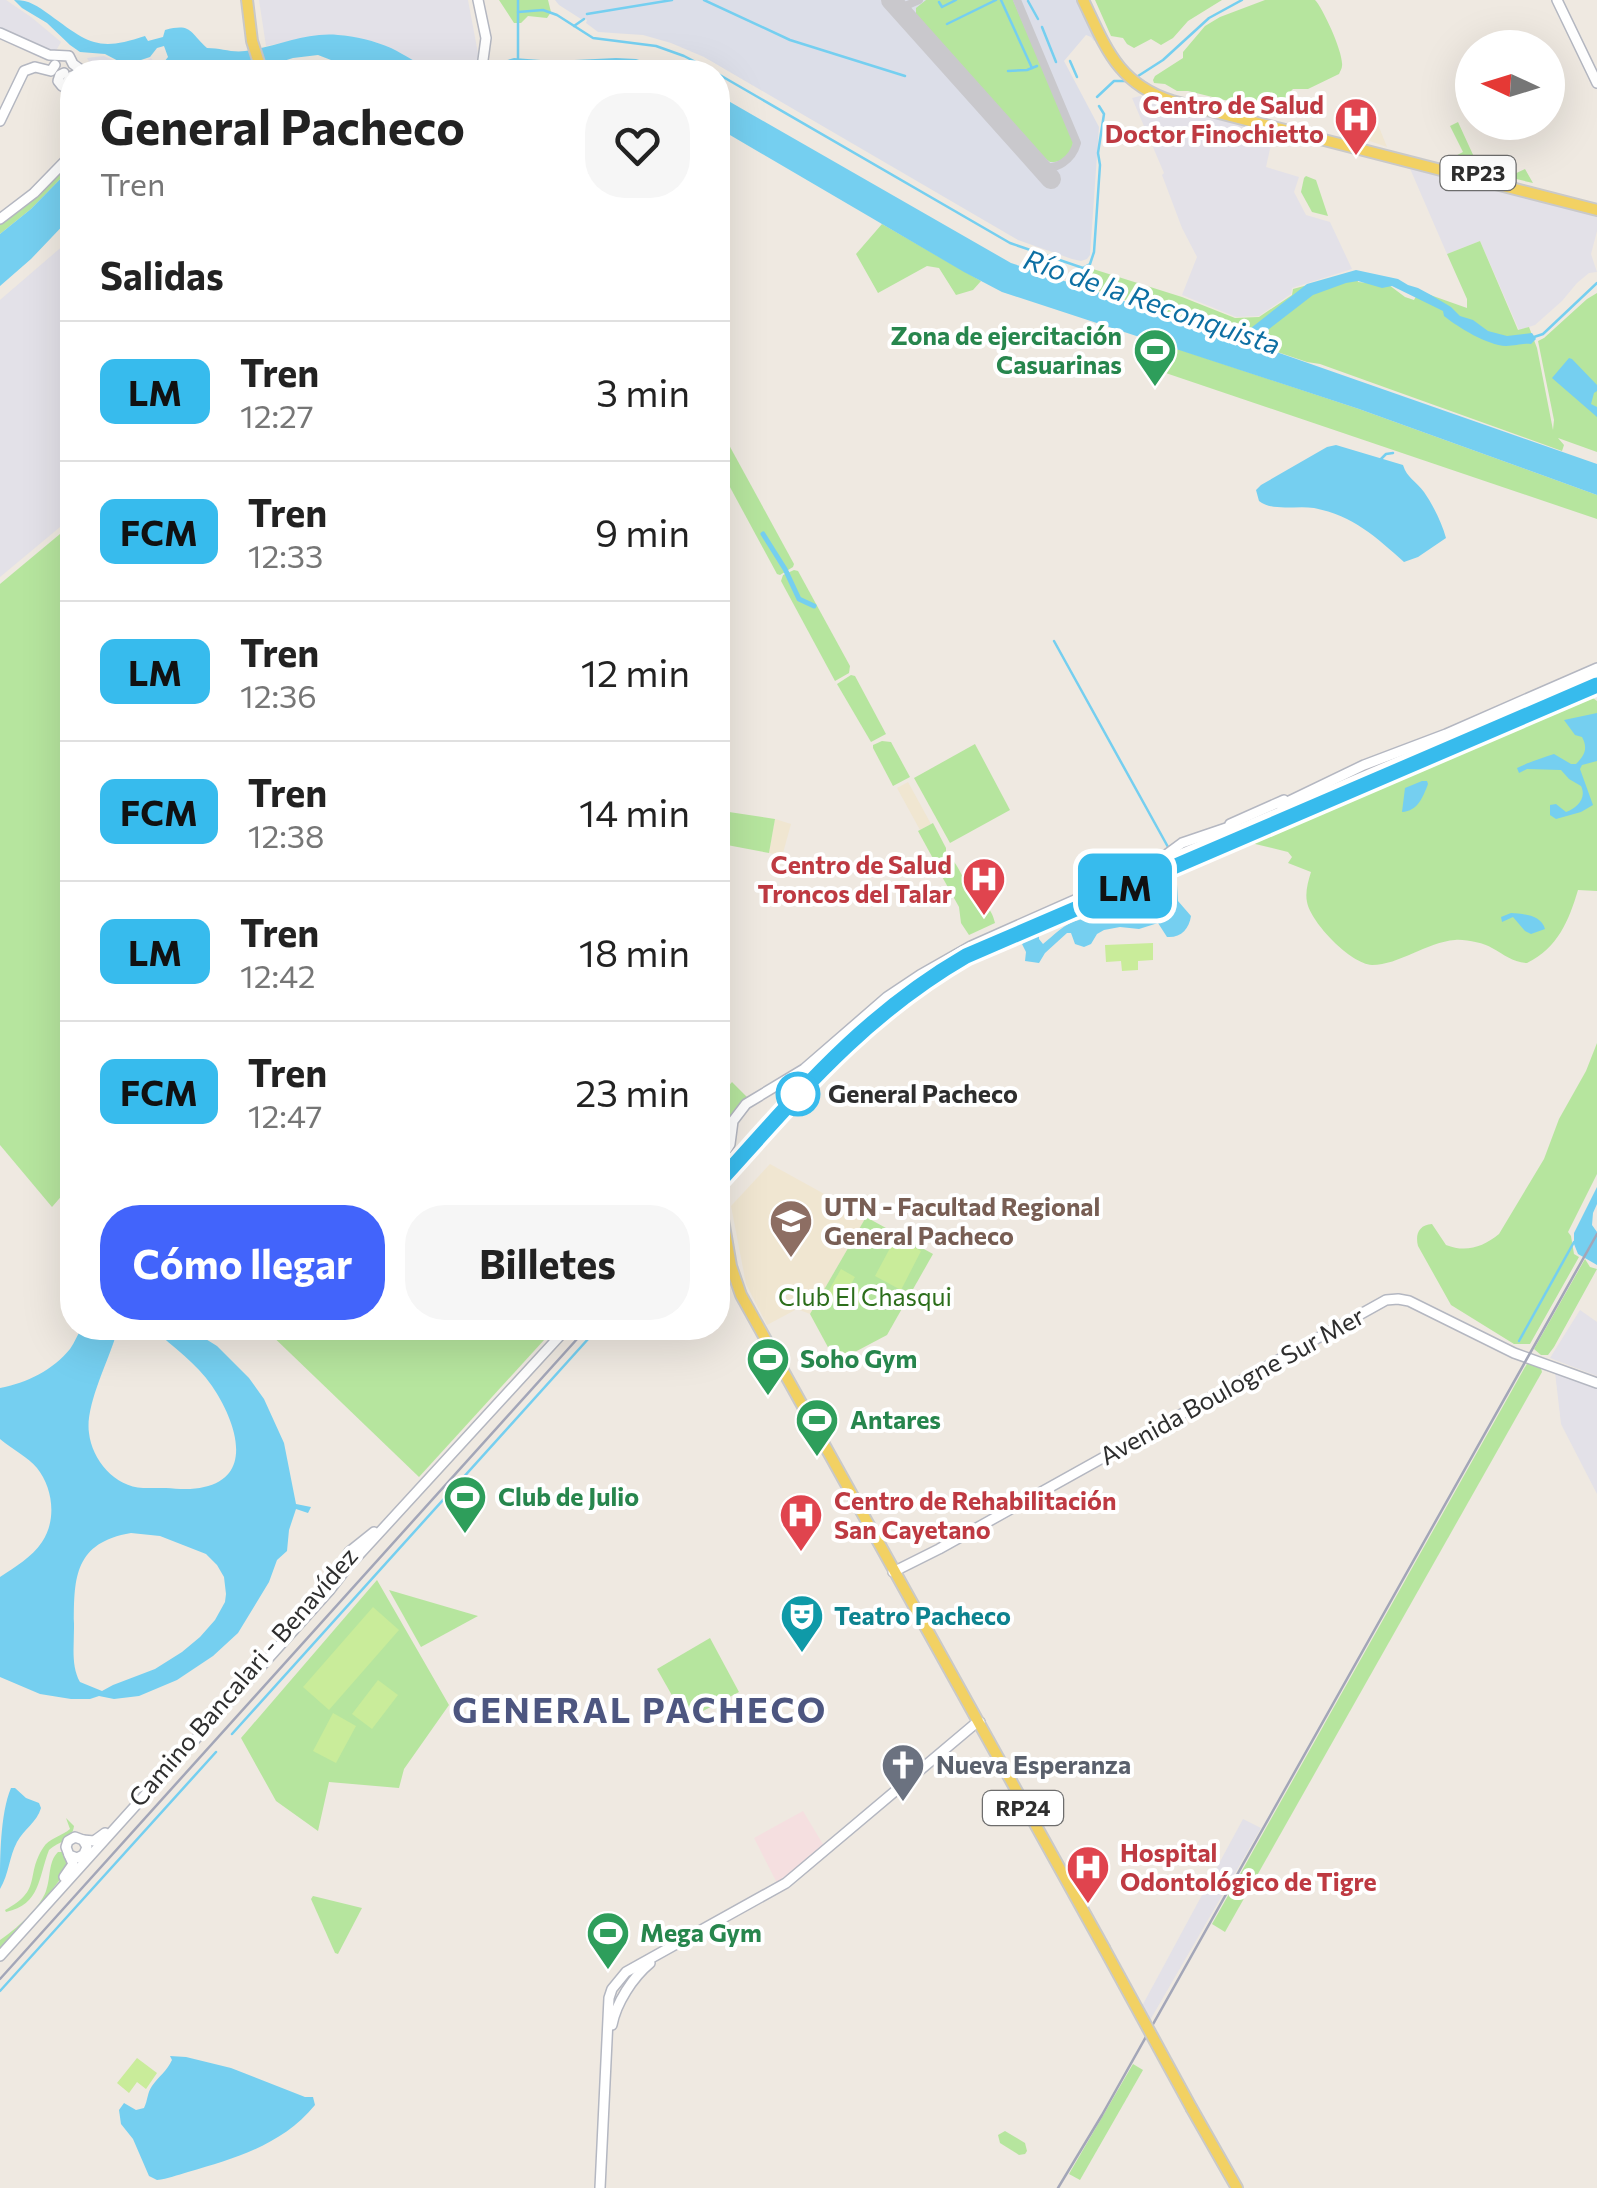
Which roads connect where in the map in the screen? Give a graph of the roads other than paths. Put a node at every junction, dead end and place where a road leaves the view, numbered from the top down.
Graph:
1 (245, 0) edge
2 (476, 0) edge
3 (1086, 0) edge
4 (1559, 0) edge
5 (0, 33) edge
6 (23, 53) junction
7 (69, 60) edge
8 (257, 60) edge
9 (482, 60) edge
10 (56, 62) junction
11 (60, 70) edge
12 (1597, 74) edge
13 (18, 81) junction
14 (1597, 83) edge
15 (0, 121) edge
16 (60, 166) edge
17 (1597, 209) edge
18 (0, 219) edge
19 (1595, 675) edge
20 (1565, 686) junction
21 (1513, 704) junction
22 (1530, 705) junction
23 (1405, 759) junction
24 (1368, 764) junction
25 (1348, 774) junction
26 (1326, 792) junction
27 (1197, 841) junction
28 (730, 1122) edge
29 (730, 1144) edge
30 (730, 1263) edge
31 (730, 1266) edge
32 (732, 1275) junction
33 (553, 1340) edge
34 (1597, 1383) edge
35 (355, 1554) junction
36 (894, 1570) junction
37 (978, 1724) junction
38 (111, 1832) junction
39 (83, 1840) junction
40 (84, 1854) junction
41 (69, 1855) junction
42 (38, 1913) junction
43 (20, 1934) junction
44 (0, 1956) edge
45 (634, 1972) junction
46 (618, 2004) junction
47 (602, 2188) edge
48 (1236, 2188) edge

1 - 8 main road
2 - 9 main road
3 - 17 main road, RP23
4 - 12 main road
4 - 14 main road
5 - 6 main road
6 - 10 main road
6 - 13 main road
7 - 10 main road
10 - 11 main road
10 - 13 main road
13 - 15 main road
16 - 18 main road
19 - 20 main road
19 - 21 main road
19 - 22 main road
20 - 21 main road
20 - 22 main road
21 - 24 main road
22 - 23 main road
23 - 24 main road
23 - 26 main road
24 - 25 main road
25 - 26 main road
25 - 27 main road
26 - 27 main road
27 - 28 main road
27 - 29 main road
30 - 32 main road, RP24
31 - 32 main road, RP24
32 - 36 main road, RP24
33 - 35 main road, Camino Bancalari - Benavídez
34 - 36 main road, Avenida Boulogne Sur Mer
35 - 38 main road, Camino Bancalari - Benavídez
35 - 39 main road, Camino Bancalari - Benavídez
36 - 37 main road, RP24
37 - 45 main road
37 - 48 main road, RP24, bridge
38 - 40 main road, Camino Bancalari - Benavídez
38 - 42 main road, Camino Bancalari - Benavídez
39 - 40 main road
39 - 41 main road
40 - 41 main road
40 - 42 main road, Camino Bancalari - Benavídez
41 - 43 main road, Camino Bancalari - Benavídez
42 - 43 main road, Camino Bancalari - Benavídez
43 - 44 main road, Camino Bancalari - Benavídez
45 - 46 main road
45 - 46 main road
46 - 47 main road

